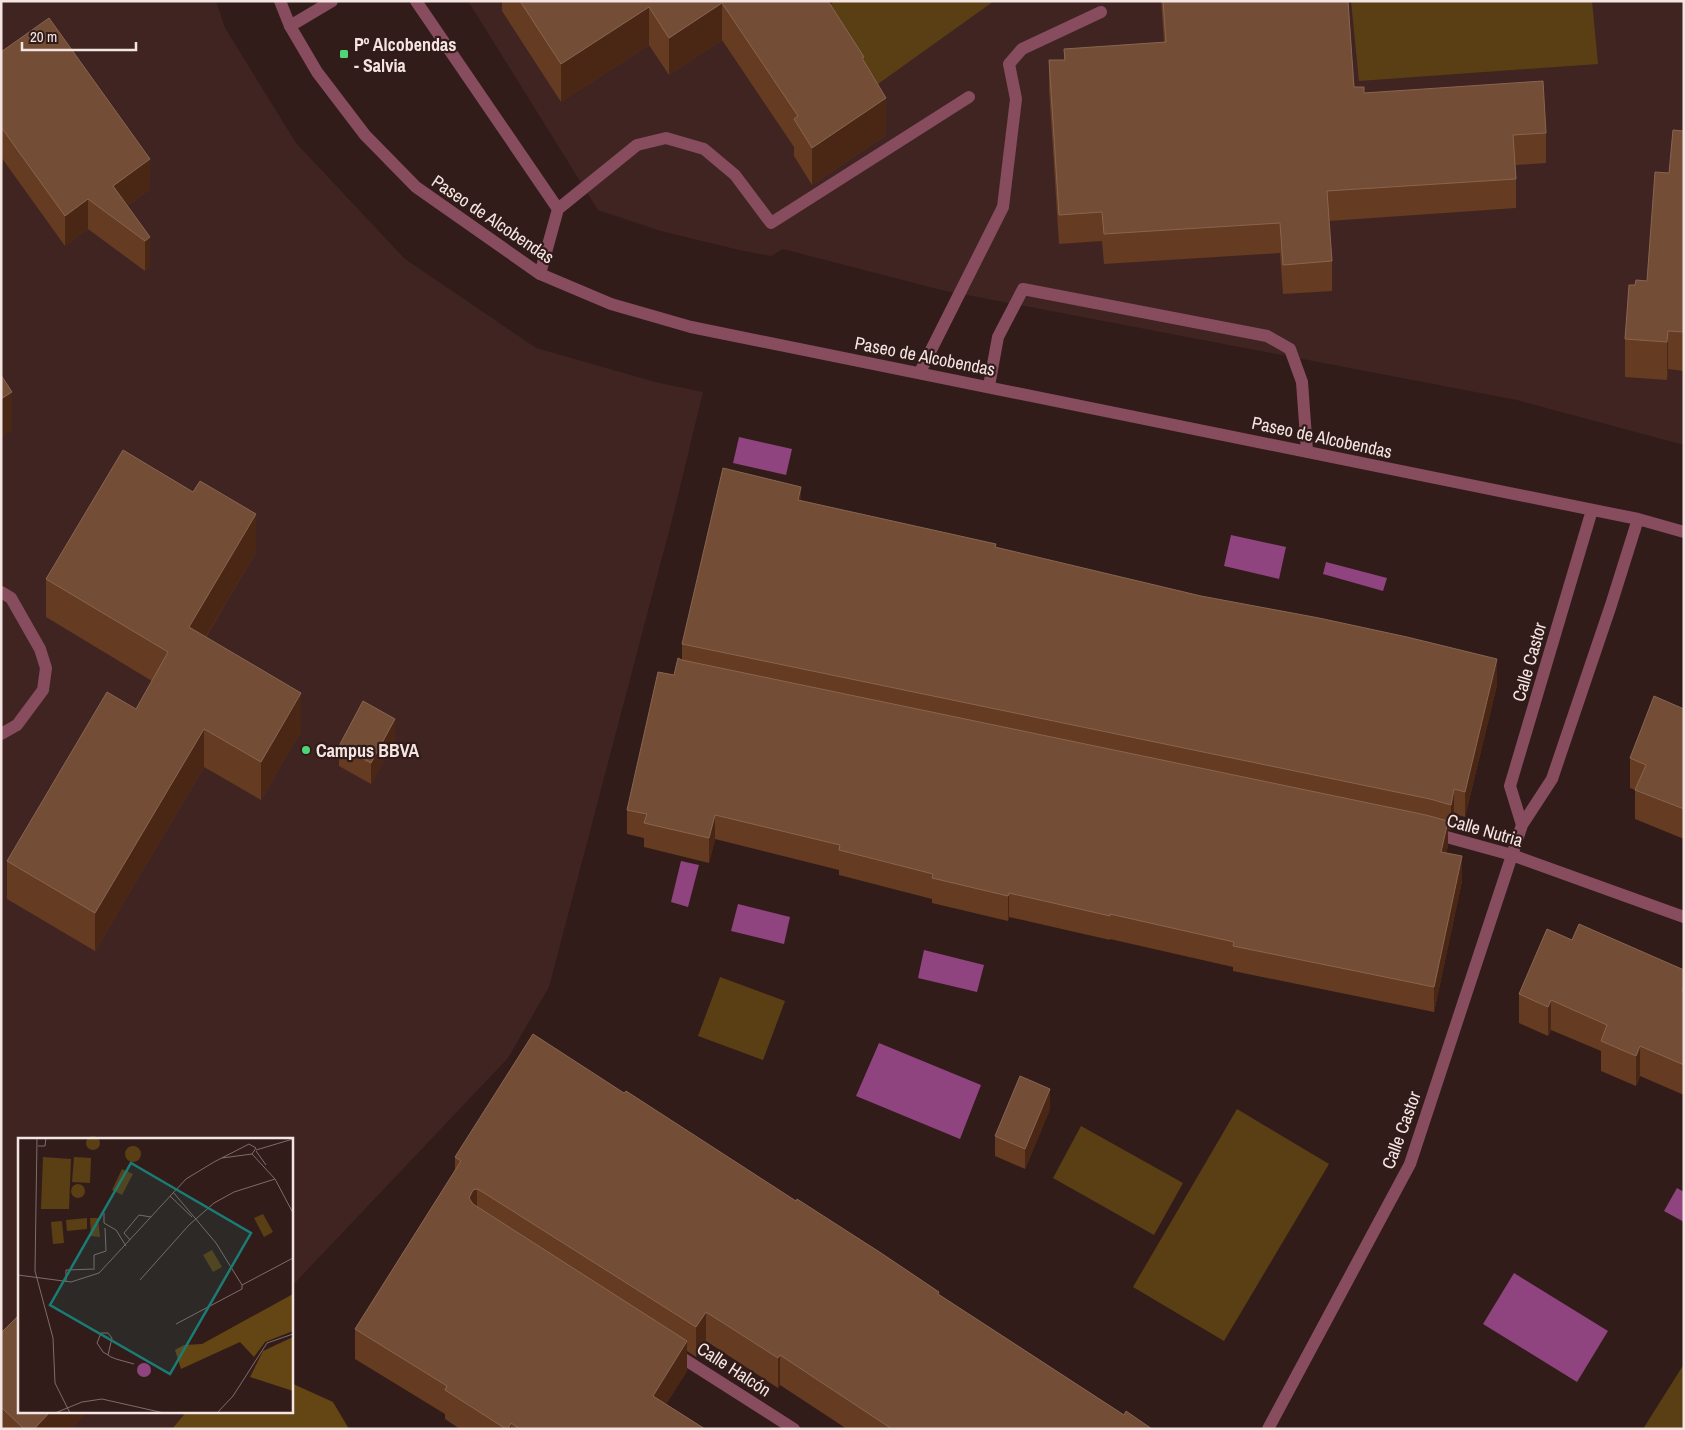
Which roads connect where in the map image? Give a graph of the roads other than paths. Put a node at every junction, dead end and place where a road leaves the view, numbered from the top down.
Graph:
1 (280, 1) edge
2 (332, 1) edge
3 (416, 1) edge
4 (1100, 12) dead end
5 (290, 26) junction
6 (969, 97) dead end
7 (558, 208) junction
8 (540, 274) junction
9 (920, 372) junction
10 (989, 386) junction
11 (1307, 451) junction
12 (1592, 510) junction
13 (1638, 519) junction
14 (1684, 532) edge
15 (1, 592) edge
16 (1, 734) edge
17 (1522, 825) junction
18 (1419, 830) edge
19 (1512, 855) junction
20 (1684, 917) edge
21 (661, 1344) edge
22 (794, 1429) edge
23 (1268, 1429) edge

1 - 5 street, Paseo de Alcobendas
2 - 5 street
3 - 7 street
4 - 9 street
5 - 8 street, Paseo de Alcobendas
6 - 7 street
7 - 8 street
8 - 9 street, Paseo de Alcobendas
9 - 10 street, Paseo de Alcobendas
10 - 11 street, Paseo de Alcobendas
10 - 11 street
11 - 12 street, Paseo de Alcobendas
12 - 13 street, Paseo de Alcobendas
12 - 17 street, Calle Castor
13 - 14 street, Paseo de Alcobendas
13 - 17 street, Calle Castor
15 - 16 street
17 - 19 street, Calle Castor
18 - 19 street, Calle Nutria
19 - 20 street, Calle Nutria
19 - 23 street, Calle Castor
21 - 22 street, Calle Halcón

